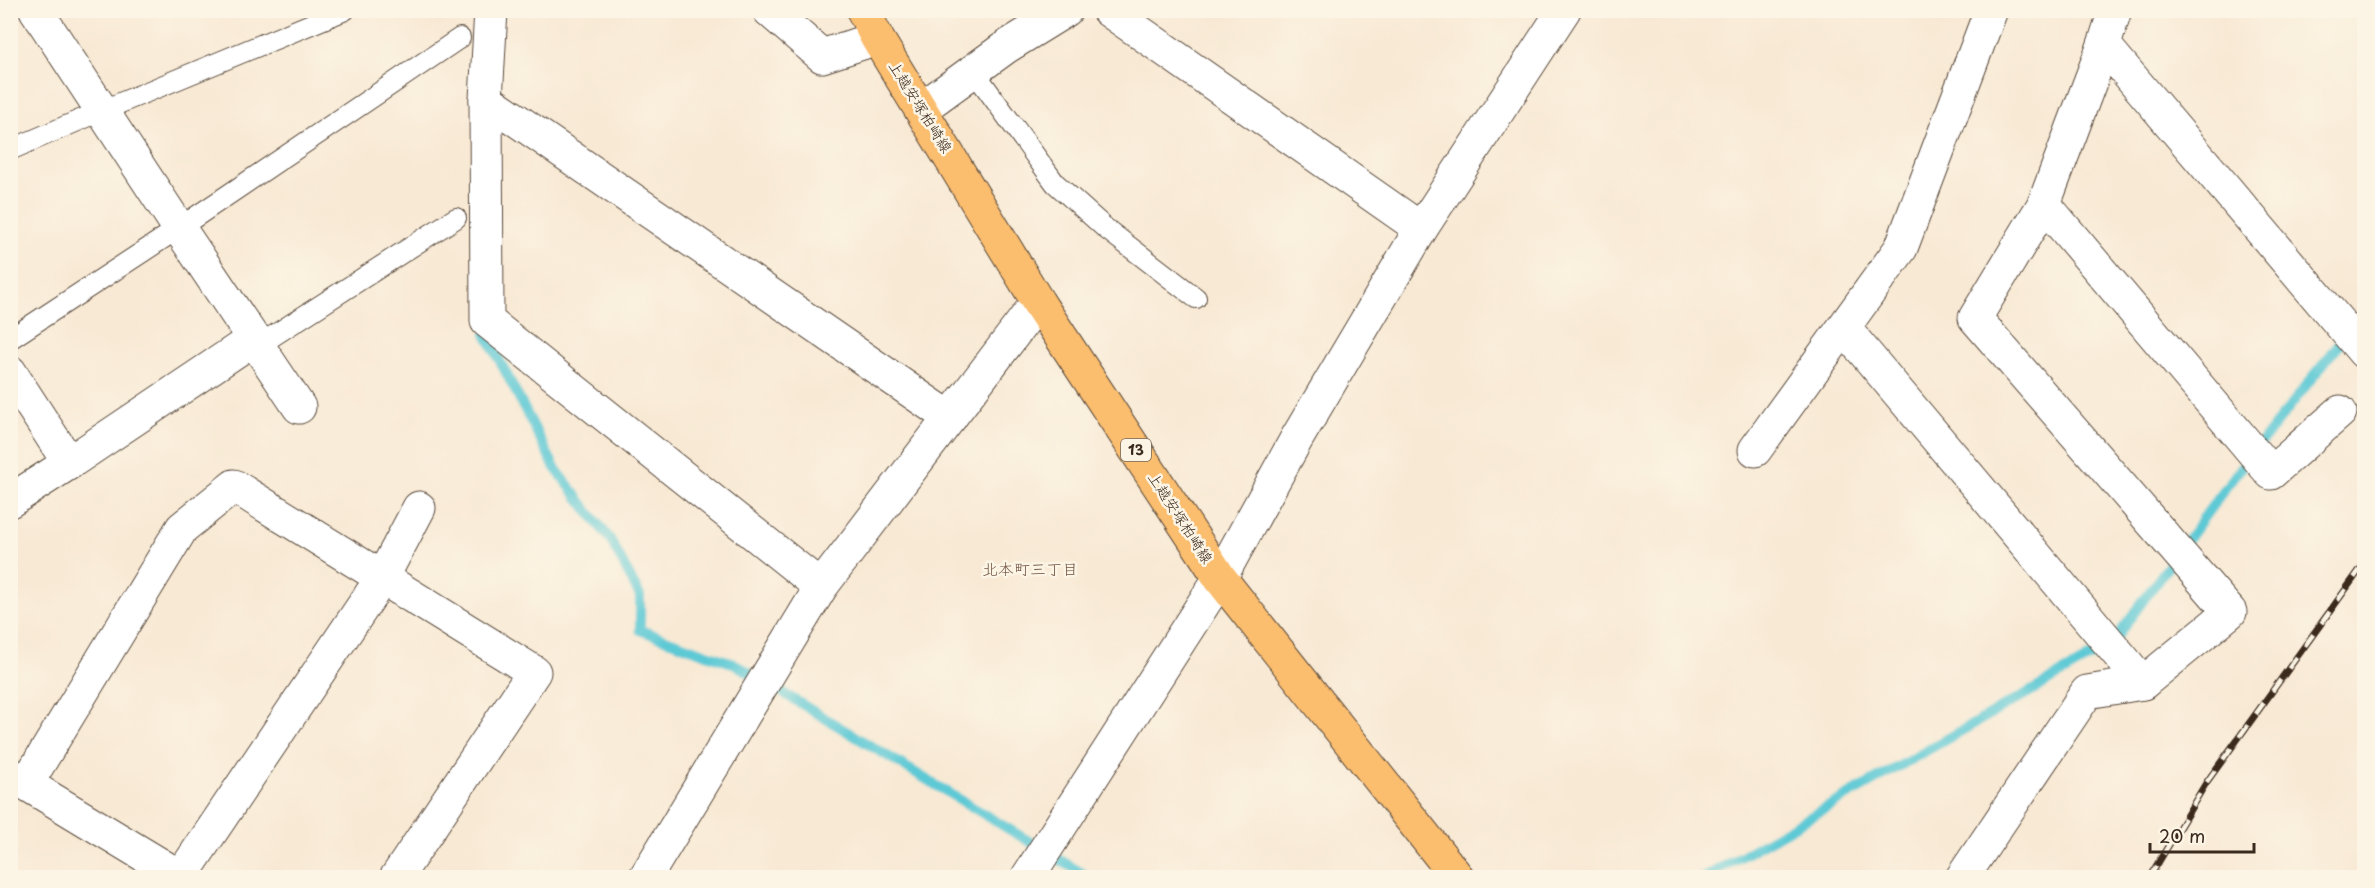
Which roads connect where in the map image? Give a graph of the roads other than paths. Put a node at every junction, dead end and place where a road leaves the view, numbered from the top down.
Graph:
1 (36, 10) edge
2 (345, 10) edge
3 (491, 10) edge
4 (769, 10) edge
5 (1066, 10) edge
6 (1108, 10) edge
7 (1564, 10) edge
8 (1991, 10) edge
9 (2115, 10) edge
10 (870, 24) edge
11 (460, 38) dead end
12 (2104, 45) junction
13 (973, 70) junction
14 (486, 99) junction
15 (921, 109) junction
16 (101, 111) junction
17 (10, 150) edge
18 (2044, 204) junction
19 (456, 218) dead end
20 (179, 228) junction
21 (1421, 228) junction
22 (1196, 298) dead end
23 (1038, 302) junction
24 (1844, 328) junction
25 (10, 339) edge
26 (257, 342) junction
27 (2364, 352) edge
28 (10, 372) edge
29 (299, 406) dead end
30 (2340, 412) dead end
31 (950, 418) junction
32 (1755, 450) dead end
33 (69, 463) junction
34 (10, 501) edge
35 (419, 508) dead end
36 (382, 578) junction
37 (1220, 578) junction
38 (821, 587) junction
39 (2143, 683) junction
40 (19, 778) edge
41 (1452, 870) edge
42 (1030, 873) edge
43 (181, 877) edge
44 (396, 878) edge
45 (645, 878) edge
46 (1962, 878) edge

1 - 16 street
2 - 16 lane
3 - 14 street
4 - 10 street
5 - 13 street
6 - 21 street
7 - 21 street
8 - 24 street
9 - 12 street
10 - 15 main road, 上越安塚柏崎線 / 13
11 - 20 lane
12 - 18 street
12 - 27 street
13 - 15 street
13 - 22 lane
14 - 31 street
14 - 38 street
15 - 23 main road, 上越安塚柏崎線 / 13
16 - 17 lane
16 - 20 street
18 - 30 street
18 - 39 street
19 - 26 lane
20 - 25 lane
20 - 26 street
21 - 37 street
23 - 31 street
23 - 37 main road, 上越安塚柏崎線 / 13
24 - 32 street
24 - 39 street
26 - 29 street
26 - 33 street
28 - 33 street
31 - 38 street
33 - 34 street
35 - 36 street
36 - 40 street
36 - 43 street
36 - 44 street
37 - 41 main road, 上越安塚柏崎線 / 13
37 - 42 street
38 - 45 street
39 - 46 street
40 - 43 street

